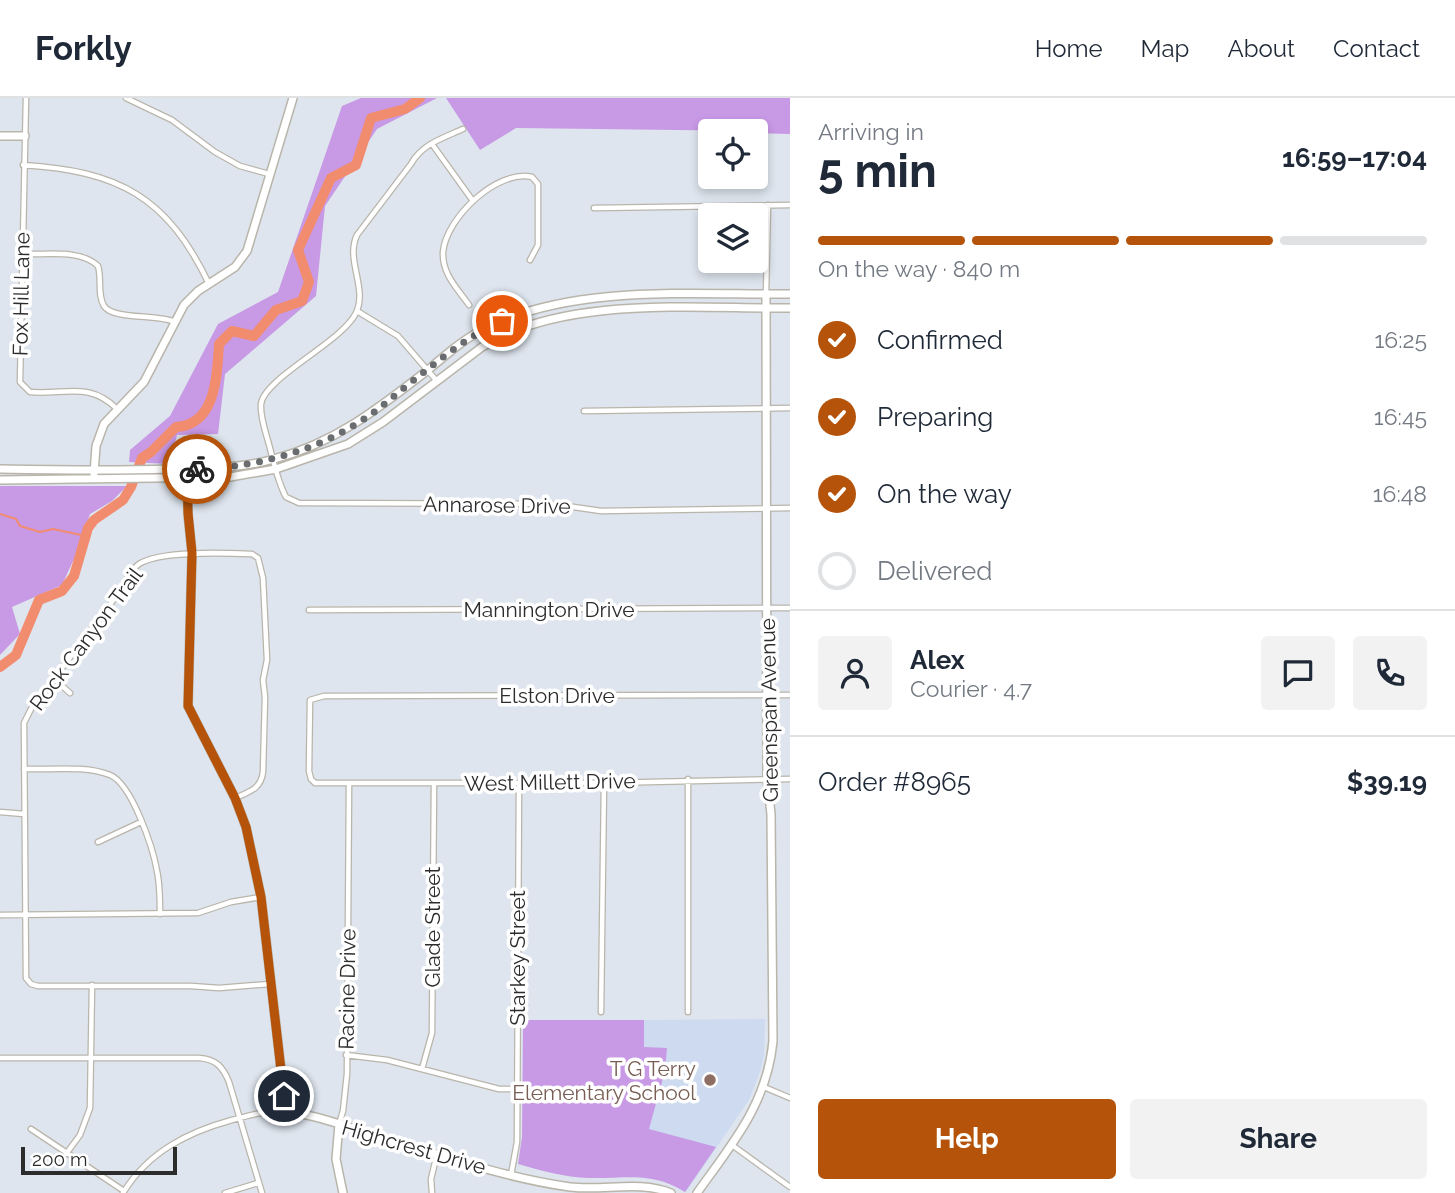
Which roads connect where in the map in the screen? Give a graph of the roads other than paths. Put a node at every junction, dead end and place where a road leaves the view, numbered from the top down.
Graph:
1 (26, 98) edge
2 (126, 98) edge
3 (292, 98) edge
4 (463, 129) dead end
5 (0, 136) edge
6 (26, 136) junction
7 (432, 144) junction
8 (23, 165) junction
9 (270, 174) junction
10 (473, 201) junction
11 (768, 205) edge
12 (790, 205) edge
13 (698, 206) edge
14 (594, 208) dead end
15 (24, 254) junction
16 (530, 260) dead end
17 (766, 273) edge
18 (209, 285) junction
19 (766, 294) junction
20 (790, 294) edge
21 (634, 295) junction
22 (469, 305) dead end
23 (766, 308) junction
24 (790, 308) edge
25 (634, 309) junction
26 (357, 311) junction
27 (176, 322) junction
28 (486, 327) junction
29 (494, 339) junction
30 (428, 369) junction
31 (436, 380) junction
32 (790, 408) edge
33 (117, 409) junction
34 (767, 409) junction
35 (584, 411) dead end
36 (274, 459) junction
37 (187, 469) junction
38 (276, 469) junction
39 (0, 470) edge
40 (94, 470) junction
41 (187, 478) junction
42 (0, 480) edge
43 (94, 480) junction
44 (790, 508) edge
45 (767, 509) junction
46 (192, 553) junction
47 (790, 608) edge
48 (767, 609) junction
49 (309, 610) dead end
50 (53, 678) junction
51 (70, 693) dead end
52 (767, 695) junction
53 (790, 695) edge
54 (24, 769) junction
55 (311, 779) joint
56 (688, 779) junction
57 (767, 779) junction
58 (790, 779) edge
59 (434, 783) junction
60 (519, 783) junction
61 (604, 783) junction
62 (349, 784) junction
63 (235, 798) junction
64 (0, 812) edge
65 (24, 814) junction
66 (141, 822) junction
67 (97, 842) dead end
68 (261, 897) junction
69 (160, 914) junction
70 (0, 915) edge
71 (24, 915) junction
72 (270, 984) junction
73 (92, 985) junction
74 (601, 1012) dead end
75 (688, 1012) dead end
76 (346, 1055) junction
77 (0, 1058) edge
78 (90, 1060) junction
79 (422, 1069) junction
80 (764, 1087) junction
81 (517, 1089) junction
82 (790, 1098) edge
83 (286, 1112) junction
84 (241, 1117) junction
85 (339, 1124) junction
86 (31, 1129) dead end
87 (731, 1145) junction
88 (66, 1154) junction
89 (437, 1154) junction
90 (511, 1175) junction
91 (258, 1183) junction
92 (790, 1187) edge
93 (123, 1192) edge
94 (225, 1193) edge
95 (262, 1193) edge
96 (343, 1193) edge
97 (432, 1193) edge
98 (671, 1193) edge
99 (696, 1193) edge

1 - 6 street, Fox Hill Lane
2 - 9 street
3 - 9 street
4 - 7 street
5 - 6 street
6 - 8 street, Fox Hill Lane
7 - 10 street
7 - 26 street
8 - 15 street, Fox Hill Lane
8 - 18 street
9 - 18 street
10 - 16 street
10 - 22 street
11 - 12 street
13 - 14 street
15 - 27 street
15 - 33 street, Fox Hill Lane
17 - 19 street, Greenspan Avenue
18 - 27 street
19 - 20 street
19 - 21 street
19 - 23 street, Greenspan Avenue
21 - 25 street
21 - 28 street
23 - 24 street
23 - 25 street
23 - 34 street, Greenspan Avenue
25 - 29 street
26 - 30 street
26 - 36 street, Annarose Drive
27 - 33 street
28 - 29 street
28 - 30 street
29 - 31 street
30 - 31 street
30 - 36 street
31 - 38 street
32 - 34 street
33 - 40 street
34 - 35 street
34 - 45 street, Greenspan Avenue
36 - 37 street
36 - 38 street, Annarose Drive
37 - 40 street
37 - 41 street
38 - 41 street
38 - 45 street, Annarose Drive
39 - 40 street
40 - 43 street
41 - 43 street
41 - 46 street
42 - 43 street
44 - 45 street, Annarose Drive
45 - 48 street, Greenspan Avenue
46 - 50 street, Rock Canyon Trail
46 - 63 street
46 - 63 street, Rock Canyon Trail
47 - 48 street, Mannington Drive
48 - 49 street, Mannington Drive
48 - 52 street, Greenspan Avenue
50 - 51 street
50 - 54 street, Rock Canyon Trail
52 - 53 street, Elston Drive
52 - 55 street, Elston Drive
52 - 57 street, Greenspan Avenue
54 - 65 street, Rock Canyon Trail
54 - 66 street
55 - 62 street, West Millett Drive
56 - 57 street, West Millett Drive
56 - 61 street, West Millett Drive
56 - 75 street
57 - 58 street, West Millett Drive
57 - 80 street, Greenspan Avenue
59 - 60 street, West Millett Drive
59 - 62 street, West Millett Drive
59 - 79 street, Glade Street
60 - 61 street, West Millett Drive
60 - 81 street, Starkey Street
61 - 74 street
62 - 76 street, Racine Drive
63 - 68 street
64 - 65 street
65 - 71 street, Rock Canyon Trail
66 - 67 street
66 - 69 street
68 - 69 street
68 - 72 street
69 - 71 street
70 - 71 street
71 - 73 street, Rock Canyon Trail
72 - 73 street
72 - 83 street
73 - 78 street
76 - 79 street
76 - 85 street, Racine Drive
77 - 78 street
78 - 84 street
78 - 88 street
79 - 81 street
80 - 82 street
80 - 87 street, Greenspan Avenue
81 - 90 street, Starkey Street
83 - 84 street, Highcrest Drive
83 - 85 street, Highcrest Drive
84 - 91 street
84 - 93 street, Highcrest Drive
85 - 89 street, Highcrest Drive
85 - 96 street, Racine Drive
86 - 88 street
87 - 92 street
87 - 99 street, Greenspan Avenue
88 - 93 street
89 - 90 street, Highcrest Drive
89 - 97 street
90 - 98 street, Highcrest Drive
91 - 94 street
91 - 95 street

